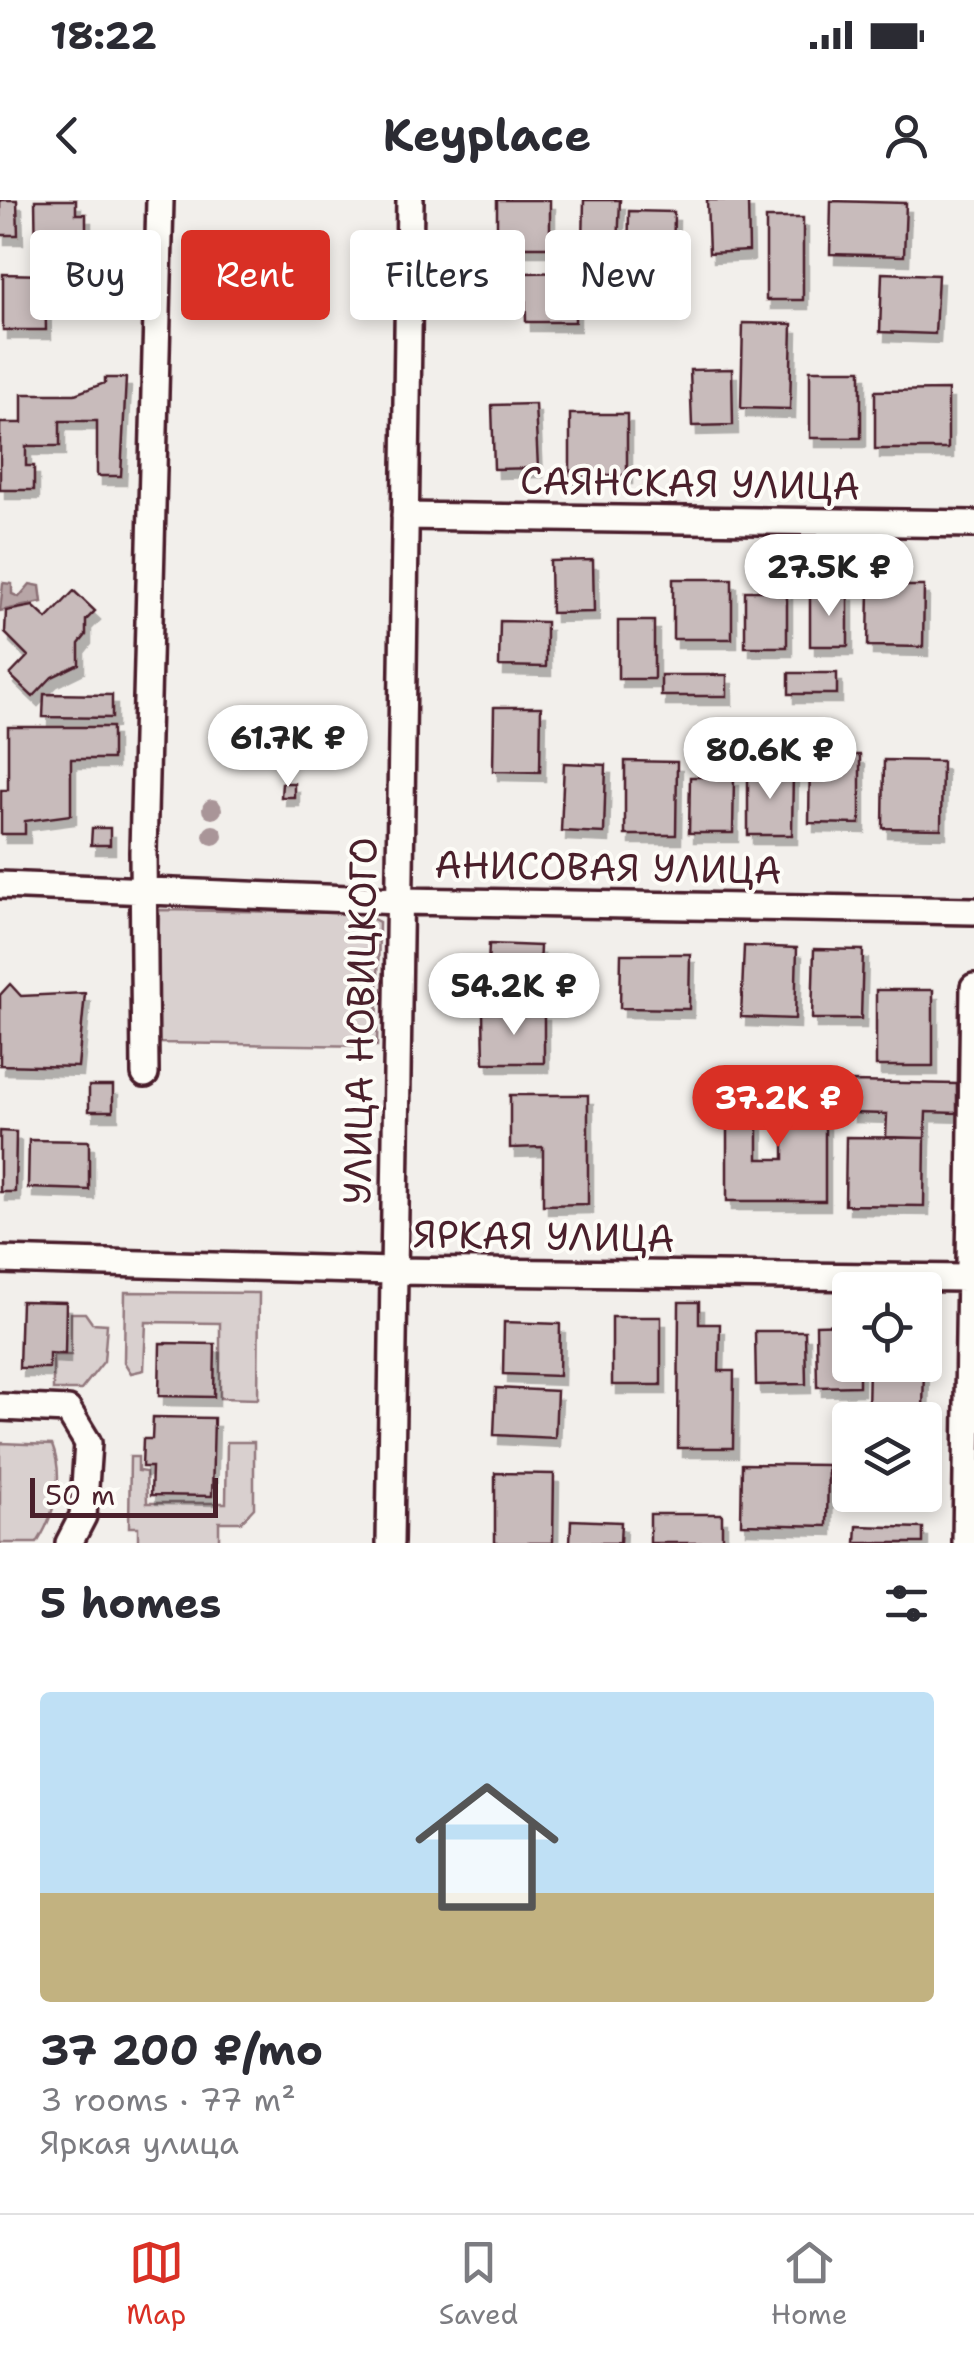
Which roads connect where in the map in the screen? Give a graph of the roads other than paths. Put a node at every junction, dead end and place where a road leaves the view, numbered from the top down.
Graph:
1 (160, 200) edge
2 (410, 200) edge
3 (404, 516) junction
4 (974, 524) edge
5 (0, 885) edge
6 (144, 891) junction
7 (400, 900) junction
8 (974, 910) edge
9 (974, 987) edge
10 (145, 1074) dead end
11 (0, 1260) edge
12 (392, 1272) junction
13 (966, 1278) junction
14 (0, 1407) edge
15 (69, 1543) edge
16 (390, 1543) edge
17 (966, 1543) edge

1 - 6 street
2 - 3 street, УЛИЦА НОВИЦКОГО
3 - 4 street, САЯНСКАЯ УЛИЦА
3 - 7 street, УЛИЦА НОВИЦКОГО
5 - 6 street, АНИСОВАЯ УЛИЦА
6 - 7 street, АНИСОВАЯ УЛИЦА
6 - 10 street
7 - 8 street, АНИСОВАЯ УЛИЦА
7 - 12 street, УЛИЦА НОВИЦКОГО
9 - 13 street
11 - 12 street, ЯРКАЯ УЛИЦА
12 - 13 street, ЯРКАЯ УЛИЦА
12 - 16 street, УЛИЦА НОВИЦКОГО
13 - 17 street
14 - 15 street

